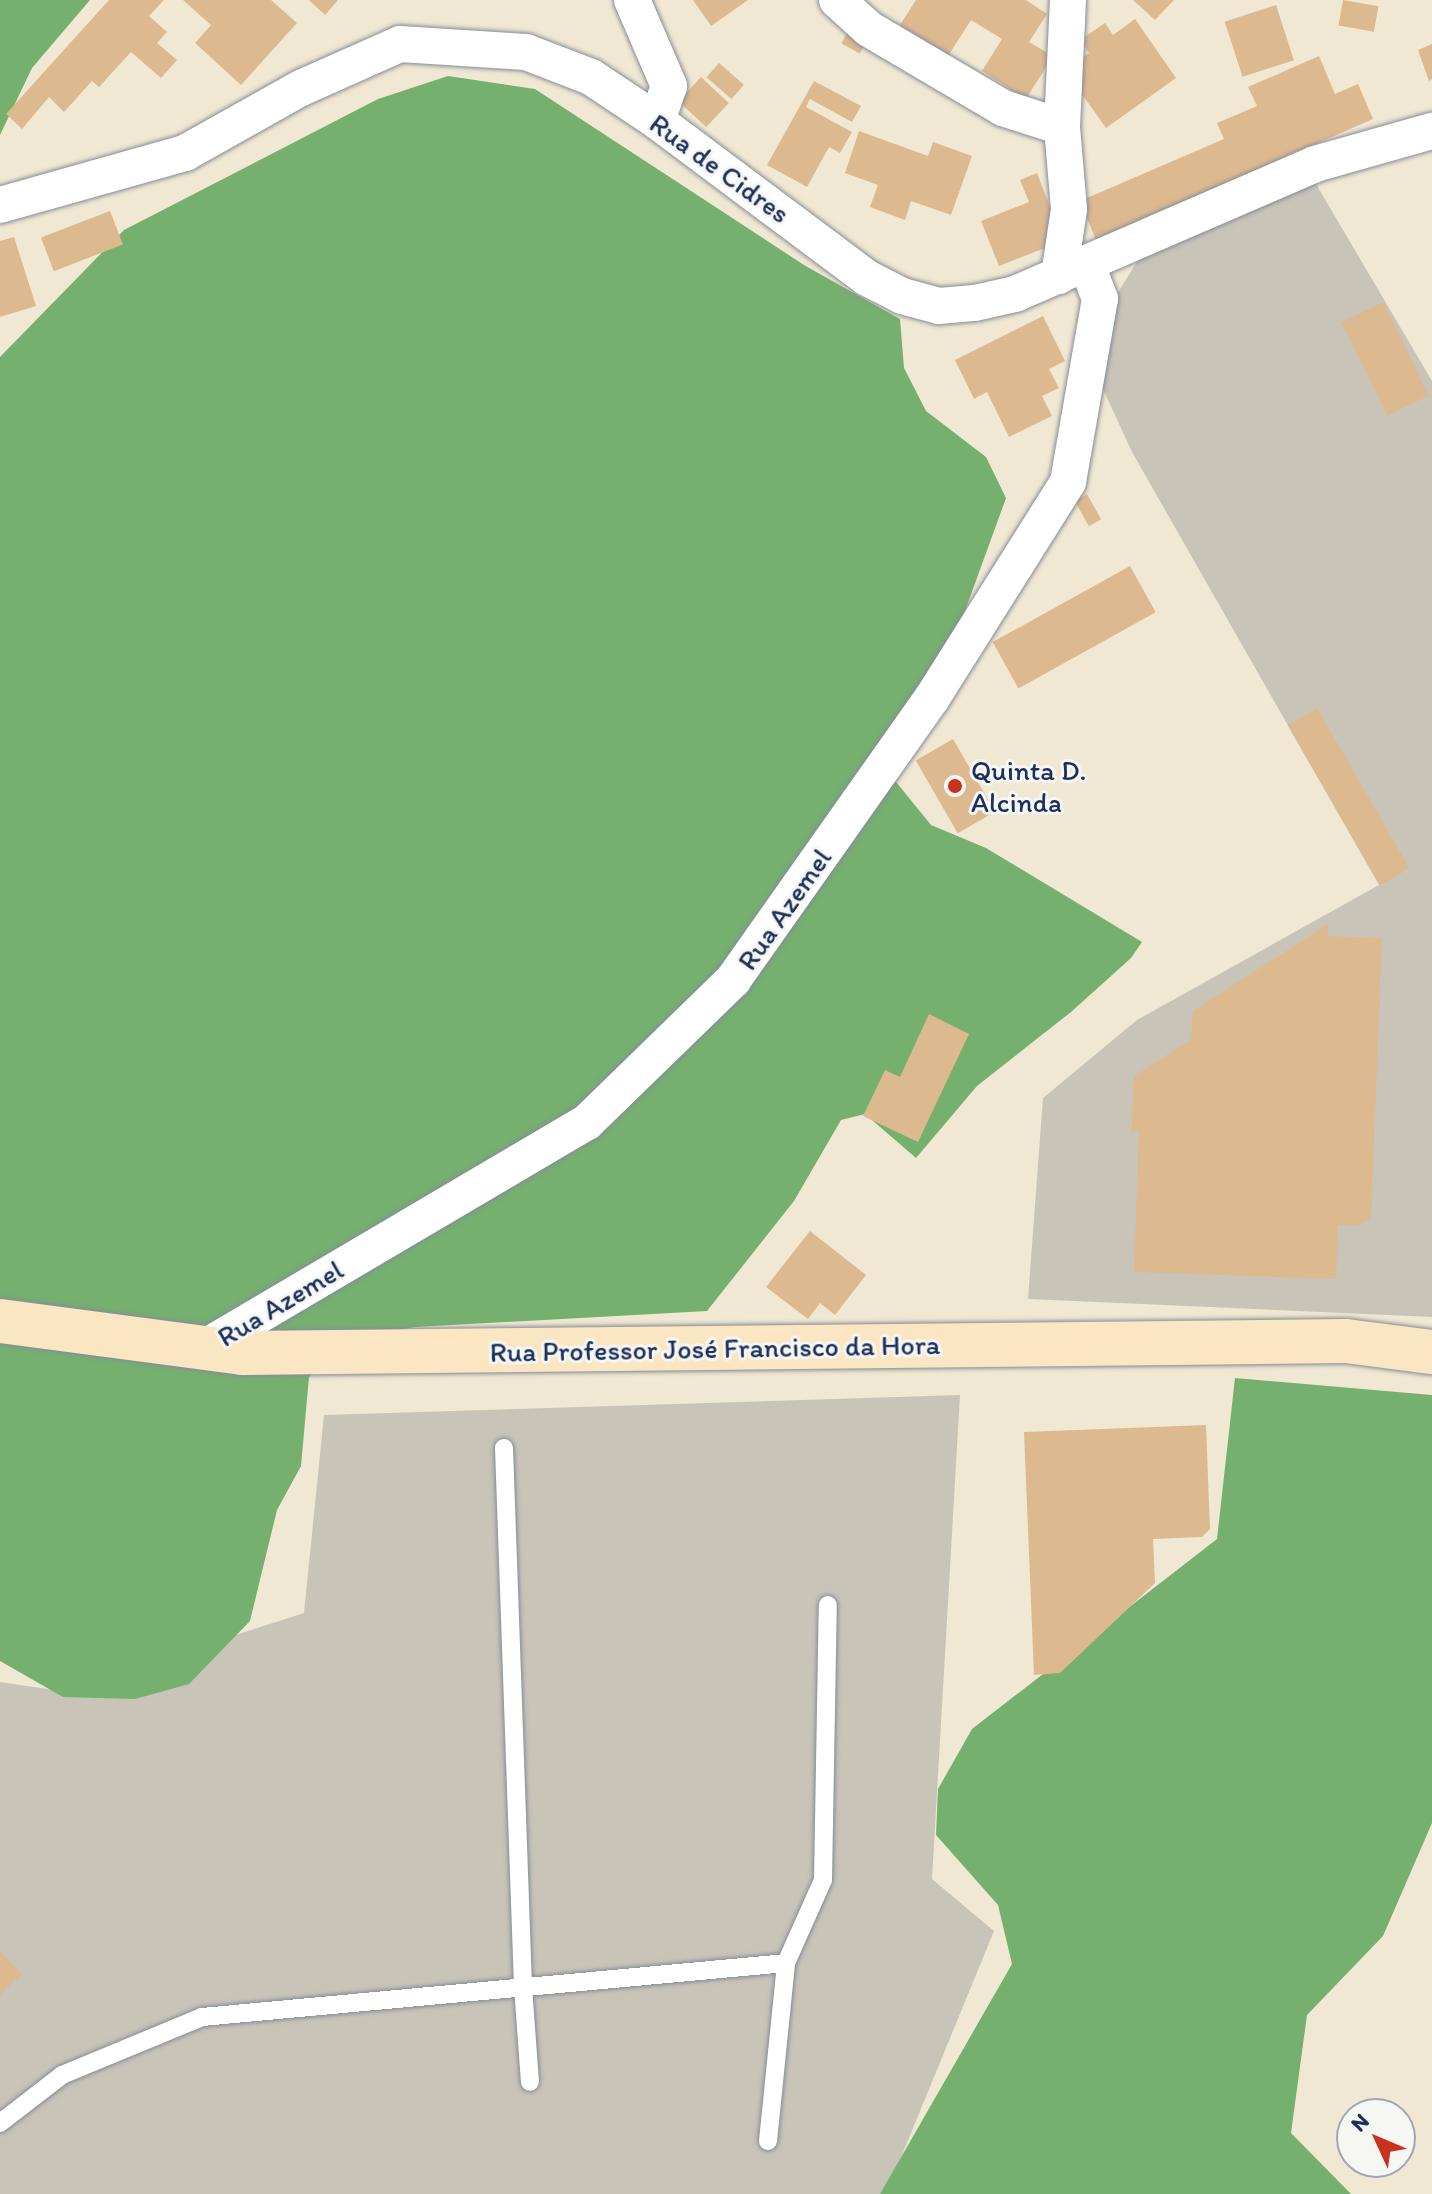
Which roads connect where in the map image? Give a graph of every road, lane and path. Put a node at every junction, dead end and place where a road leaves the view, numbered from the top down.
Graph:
1 (632, 0) edge
2 (837, 0) edge
3 (1068, 0) edge
4 (657, 121) junction
5 (1062, 127) junction
6 (1432, 131) edge
7 (0, 205) edge
8 (1073, 270) junction
9 (0, 1321) edge
10 (205, 1347) junction
11 (1432, 1352) edge
12 (504, 1448) dead end
13 (828, 1605) dead end
14 (786, 1963) junction
15 (523, 1987) junction
16 (530, 2082) dead end
17 (0, 2123) edge
18 (768, 2141) dead end

1 - 4 street
2 - 5 street
3 - 5 street
4 - 7 street, Rua de Cidres
4 - 8 street, Rua de Cidres
5 - 8 street
6 - 8 street, Rua de Cidres
8 - 10 street, Rua Azemel
9 - 10 main road, Rua Professor José Francisco da Hora
10 - 11 main road, Rua Professor José Francisco da Hora
12 - 15 lane
13 - 14 lane
14 - 15 lane
14 - 18 lane
15 - 16 lane
15 - 17 lane

